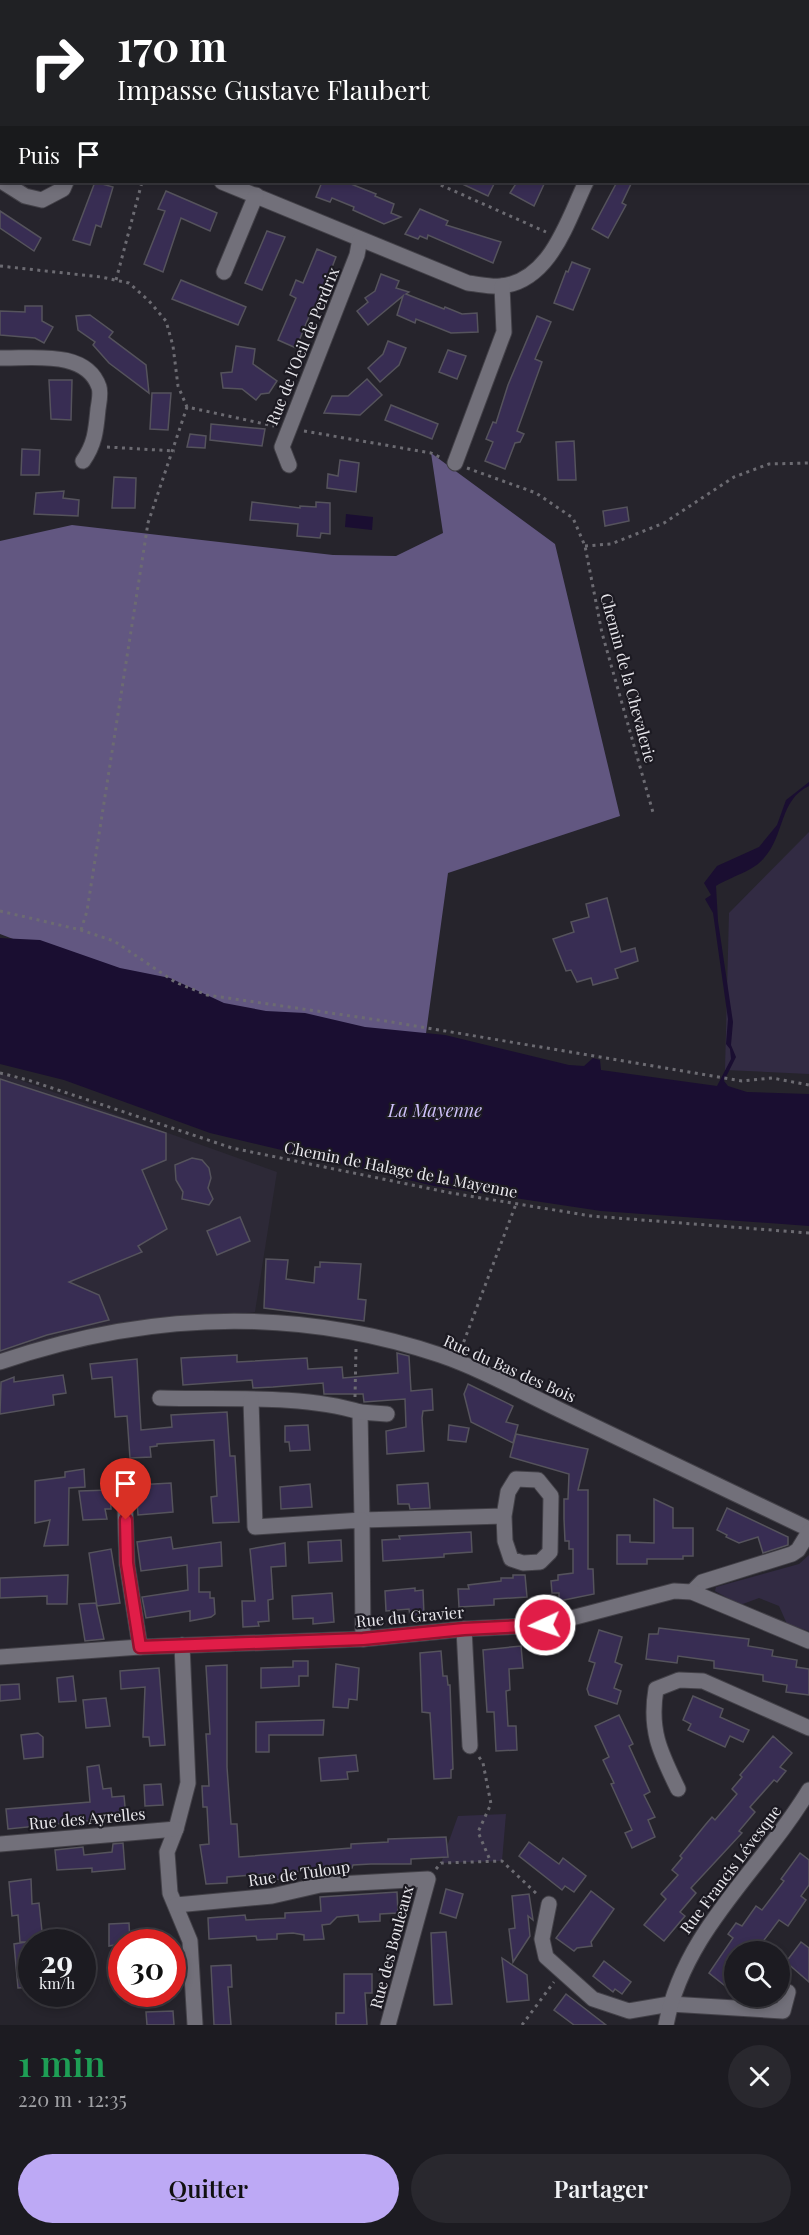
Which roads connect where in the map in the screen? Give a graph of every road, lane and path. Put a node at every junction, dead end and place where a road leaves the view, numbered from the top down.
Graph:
1 (6, 183) edge
2 (66, 183) edge
3 (142, 183) edge
4 (226, 183) edge
5 (436, 183) edge
6 (586, 183) edge
7 (248, 189) edge
8 (558, 238) junction
9 (360, 239) junction
10 (0, 266) edge
11 (224, 272) dead end
12 (116, 280) junction
13 (502, 286) junction
14 (0, 358) edge
15 (187, 407) junction
16 (288, 429) junction
17 (93, 446) junction
18 (175, 451) junction
19 (82, 461) dead end
20 (455, 463) junction
21 (809, 464) edge
22 (289, 465) dead end
23 (585, 546) junction
24 (654, 816) dead end
25 (0, 911) edge
26 (81, 930) junction
27 (0, 1073) edge
28 (809, 1084) edge
29 (517, 1203) junction
30 (809, 1233) edge
31 (356, 1333) junction
32 (0, 1362) edge
33 (456, 1362) junction
34 (160, 1398) dead end
35 (251, 1400) junction
36 (358, 1411) junction
37 (387, 1414) dead end
38 (124, 1476) dead end
39 (504, 1516) junction
40 (362, 1520) junction
41 (809, 1530) edge
42 (692, 1592) junction
43 (464, 1629) junction
44 (363, 1639) junction
45 (809, 1641) edge
46 (182, 1645) junction
47 (140, 1647) junction
48 (0, 1657) edge
49 (809, 1728) edge
50 (471, 1746) joint
51 (678, 1789) dead end
52 (809, 1790) edge
53 (176, 1829) junction
54 (0, 1844) edge
55 (490, 1860) junction
56 (428, 1879) junction
57 (549, 1904) joint
58 (176, 1905) junction
59 (562, 1971) junction
60 (670, 2004) junction
61 (761, 2007) edge
62 (784, 2007) edge
63 (759, 2011) junction
64 (195, 2025) edge
65 (388, 2025) edge
66 (522, 2025) edge
67 (666, 2025) edge

1 - 2 street
3 - 12 path
4 - 7 street
5 - 8 path
6 - 8 street
7 - 9 street
7 - 11 street
8 - 13 street
9 - 13 street
9 - 16 street, Rue de l'Oeil de Perdrix
10 - 12 path
12 - 15 path
13 - 20 street
14 - 17 street
15 - 16 path, Chemin de la Chevalerie
15 - 18 path
16 - 20 path, Chemin de la Chevalerie
16 - 22 street, Rue de l'Oeil de Perdrix
17 - 18 path
17 - 19 street
18 - 26 path
20 - 23 path, Chemin de la Chevalerie
21 - 23 path
23 - 24 path, Chemin de la Chevalerie
25 - 26 path
26 - 28 path
27 - 29 path, Chemin de Halage de la Mayenne
29 - 30 path, Chemin de Halage de la Mayenne
29 - 33 path
31 - 32 street, Rue du Bas des Bois
31 - 33 street, Rue du Bas des Bois
31 - 36 path
33 - 41 street, Rue du Bas des Bois
34 - 35 street
35 - 36 street
35 - 40 street
36 - 37 street
36 - 40 street
38 - 47 street
39 - 39 street
39 - 40 street
40 - 44 street
41 - 42 street
42 - 43 street, Rue du Gravier
42 - 45 street, Rue du Gravier
43 - 44 street, Rue du Gravier
43 - 50 street
44 - 46 street, Rue du Gravier
46 - 47 street, Rue du Gravier
46 - 53 street
47 - 48 street, Rue du Gravier
49 - 51 street
50 - 55 path
52 - 60 street, Rue Francis Lévesque
53 - 54 street, Rue des Ayrelles
53 - 58 street
55 - 56 path
55 - 57 path
56 - 58 street, Rue de Tuloup
56 - 65 street, Rue des Bouleaux
57 - 59 street
58 - 64 street
59 - 60 street
59 - 66 path
60 - 63 street
60 - 67 street, Rue Francis Lévesque
61 - 63 street
62 - 63 street

